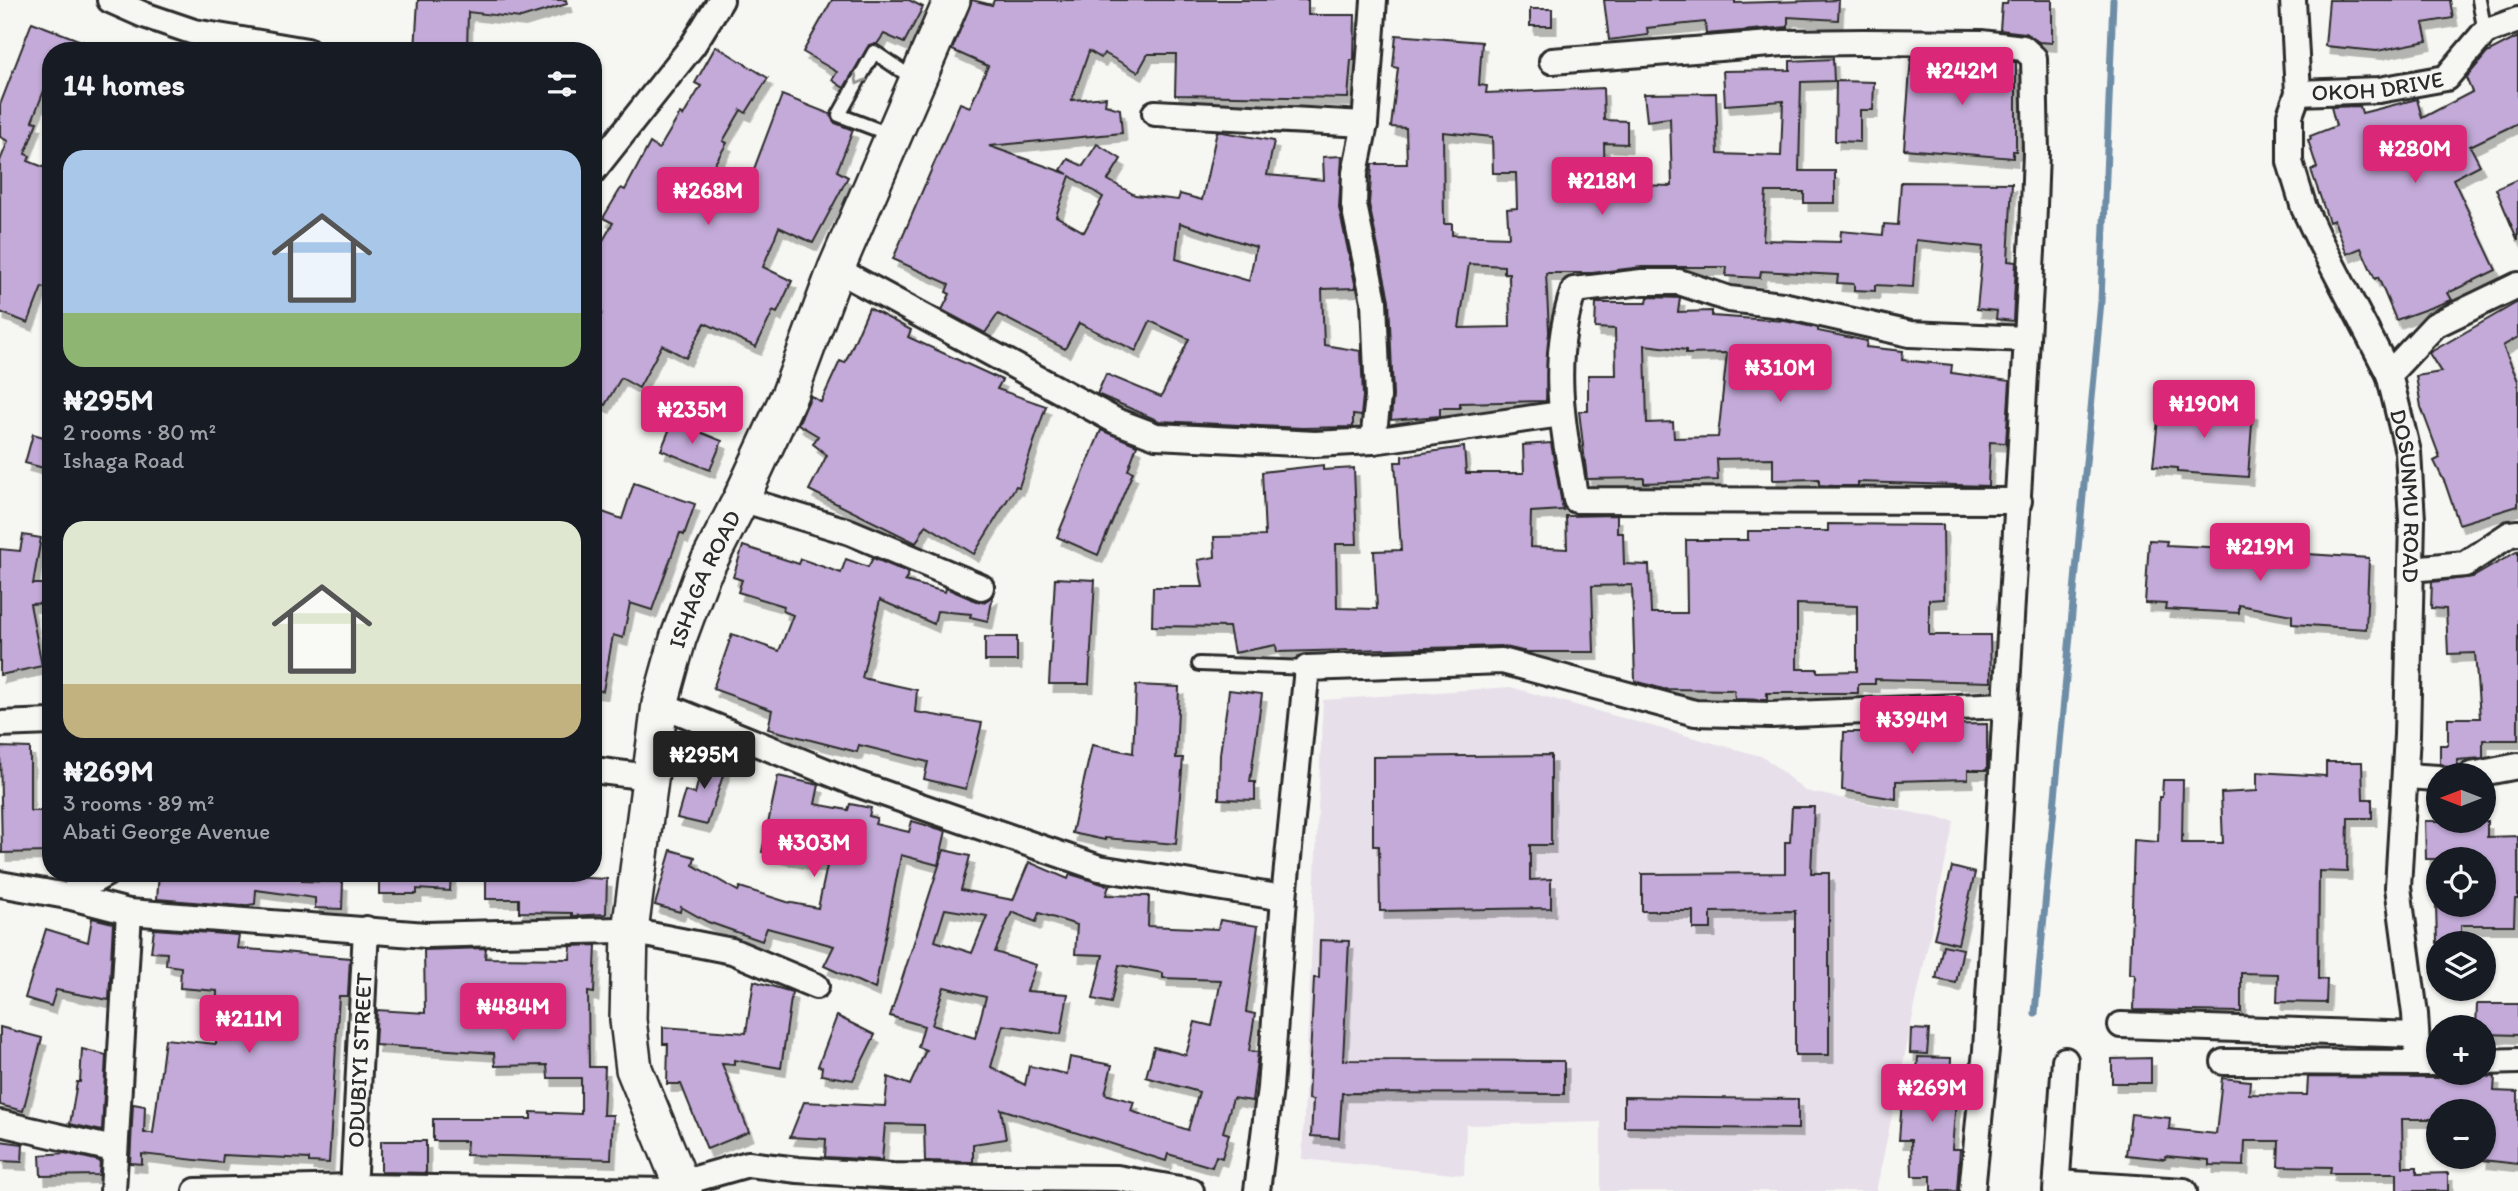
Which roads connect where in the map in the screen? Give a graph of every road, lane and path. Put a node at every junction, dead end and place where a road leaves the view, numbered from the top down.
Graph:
1 (110, 0) edge
2 (721, 0) edge
3 (936, 0) edge
4 (952, 0) edge
5 (1374, 0) edge
6 (2293, 0) edge
7 (2479, 0) edge
8 (2518, 20) edge
9 (2485, 32) junction
10 (190, 41) edge
11 (1552, 61) dead end
12 (2298, 93) junction
13 (1155, 113) dead end
14 (1364, 124) junction
15 (602, 160) edge
16 (836, 269) junction
17 (2518, 285) edge
18 (2027, 339) junction
19 (2389, 374) junction
20 (1561, 414) junction
21 (1373, 441) junction
22 (741, 499) junction
23 (2020, 500) junction
24 (2518, 533) edge
25 (2411, 569) junction
26 (981, 587) dead end
27 (1199, 664) dead end
28 (1307, 668) junction
29 (660, 704) junction
30 (2006, 705) junction
31 (42, 722) edge
32 (0, 724) edge
33 (2518, 766) edge
34 (2496, 770) edge
35 (602, 771) edge
36 (641, 776) junction
37 (2406, 776) junction
38 (2426, 777) edge
39 (91, 882) edge
40 (0, 884) edge
41 (67, 896) junction
42 (1284, 898) junction
43 (129, 912) junction
44 (366, 929) junction
45 (625, 930) junction
46 (816, 986) dead end
47 (2416, 1024) junction
48 (2121, 1025) dead end
49 (2426, 1056) edge
50 (2065, 1060) dead end
51 (2518, 1061) edge
52 (2224, 1062) dead end
53 (2496, 1062) edge
54 (2426, 1063) edge
55 (0, 1123) edge
56 (113, 1149) junction
57 (2056, 1187) edge
58 (353, 1189) edge
59 (677, 1189) edge
60 (113, 1191) edge
61 (196, 1191) edge
62 (1191, 1191) edge
63 (1256, 1191) edge
64 (1972, 1191) edge
65 (2184, 1191) edge

1 - 10 street
2 - 15 street
3 -> 36 main road, ISHAGA ROAD
4 - 16 main road, ISHAGA ROAD
5 - 14 street
6 - 12 street, DOSUNMU ROAD
7 - 9 lane
8 - 9 street, OKOH DRIVE
9 - 12 street, OKOH DRIVE
11 - 18 street
12 - 19 street, DOSUNMU ROAD
13 - 14 street
14 - 21 street
16 - 21 street
16 - 22 main road, ISHAGA ROAD
17 - 19 street
18 - 20 street
18 - 23 street
19 - 25 street, DOSUNMU ROAD
20 - 21 street
20 - 23 street
22 - 26 street
22 - 29 main road, ISHAGA ROAD
23 - 30 street
24 - 25 street
25 - 37 street, DOSUNMU ROAD
27 - 28 lane
28 - 30 street
28 - 42 street
29 - 42 street
29 - 45 main road, ISHAGA ROAD
30 - 64 street
31 - 32 street
33 - 34 street
35 - 36 street
36 - 45 main road, ISHAGA ROAD
37 - 38 street
37 - 47 street, DOSUNMU ROAD
39 - 41 street
40 - 41 street
41 - 43 street
42 - 63 street
43 - 44 street
43 - 56 street
44 - 45 street
44 - 58 street, ODUBIYI STREET
45 - 46 street
45 - 59 main road, ISHAGA ROAD
47 - 48 street
47 - 49 street, DOSUNMU ROAD
50 - 57 street
51 - 53 street
52 - 54 street
55 - 56 street
56 - 60 street
57 - 65 street
58 - 59 street
58 - 61 street
59 - 62 street

